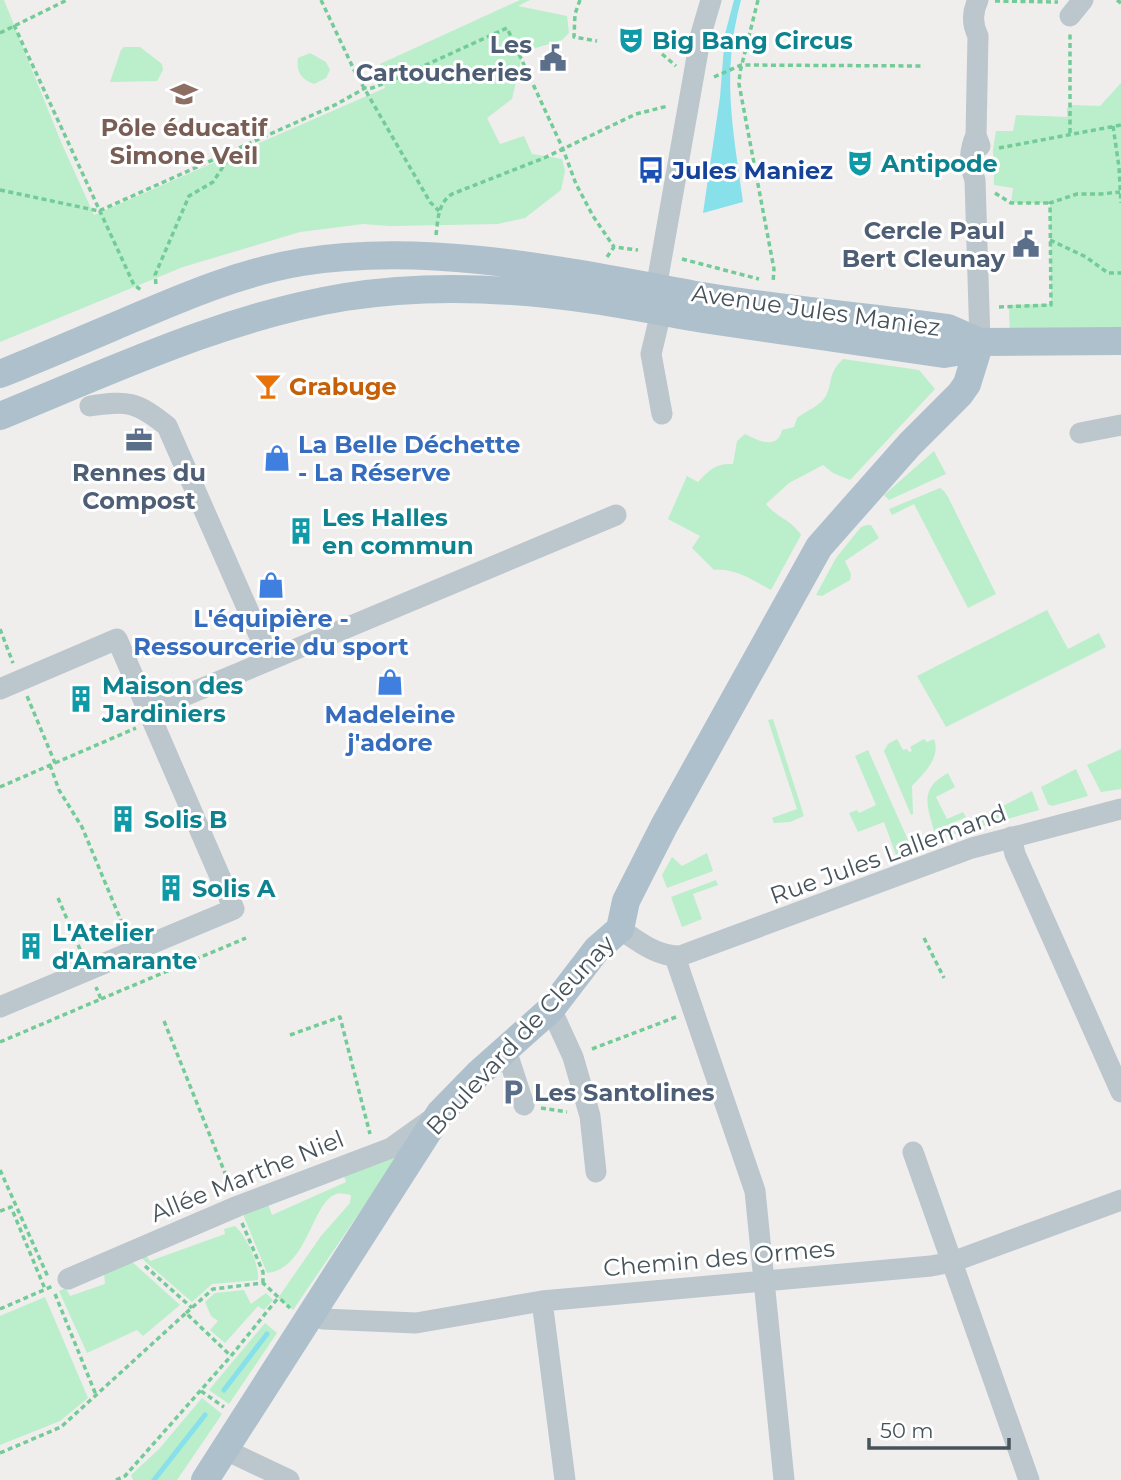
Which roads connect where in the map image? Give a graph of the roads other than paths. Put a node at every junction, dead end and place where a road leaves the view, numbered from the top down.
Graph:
1 (981, 0) edge
2 (704, 4) edge
3 (657, 303) junction
4 (1121, 341) edge
5 (979, 342) junction
6 (0, 374) edge
7 (97, 393) junction
8 (662, 414) dead end
9 (0, 415) edge
10 (1121, 425) edge
11 (1080, 433) dead end
12 (616, 514) dead end
13 (270, 660) junction
14 (10, 685) edge
15 (150, 716) junction
16 (1121, 809) edge
17 (1011, 837) junction
18 (620, 929) junction
19 (675, 957) junction
20 (0, 1007) edge
21 (551, 1009) junction
22 (506, 1051) junction
23 (1121, 1092) edge
24 (524, 1105) road end
25 (440, 1113) junction
26 (913, 1152) dead end
27 (596, 1172) dead end
28 (1121, 1200) edge
29 (952, 1262) junction
30 (68, 1279) dead end
31 (765, 1280) junction
32 (542, 1301) junction
33 (313, 1315) junction
34 (226, 1450) junction
35 (205, 1480) edge
36 (289, 1480) edge
37 (565, 1480) edge
38 (784, 1480) edge
39 (1029, 1480) edge

1 - 5 street
2 - 3 street
3 - 5 main road, Avenue Jules Maniez
3 - 6 main road, Avenue Jules Maniez
3 - 7 main road, Avenue Jules Maniez
3 - 8 street
4 - 5 main road
5 - 18 main road, Boulevard de Cleunay
7 - 9 main road, Avenue Jules Maniez
7 - 13 street
10 - 11 street
12 - 13 street
13 - 15 street
14 - 15 street
15 - 20 street
16 - 17 street, Rue Jules Lallemand
17 - 19 street, Rue Jules Lallemand
17 - 23 street
18 - 19 street
18 - 21 main road, Boulevard de Cleunay
19 - 31 street
21 - 22 main road, Boulevard de Cleunay
21 - 27 street
22 - 24 street
22 - 25 main road, Boulevard de Cleunay
25 - 30 street, Allée Marthe Niel
25 - 33 main road, Boulevard de Cleunay
26 - 29 street
28 - 29 street, Chemin des Ormes
29 - 31 street, Chemin des Ormes
29 - 39 street
31 - 32 street, Chemin des Ormes
31 - 38 street
32 - 33 street, Chemin des Ormes
32 - 37 street
33 - 34 main road, Boulevard de Cleunay
34 - 35 main road, Boulevard de Cleunay
34 - 36 street

